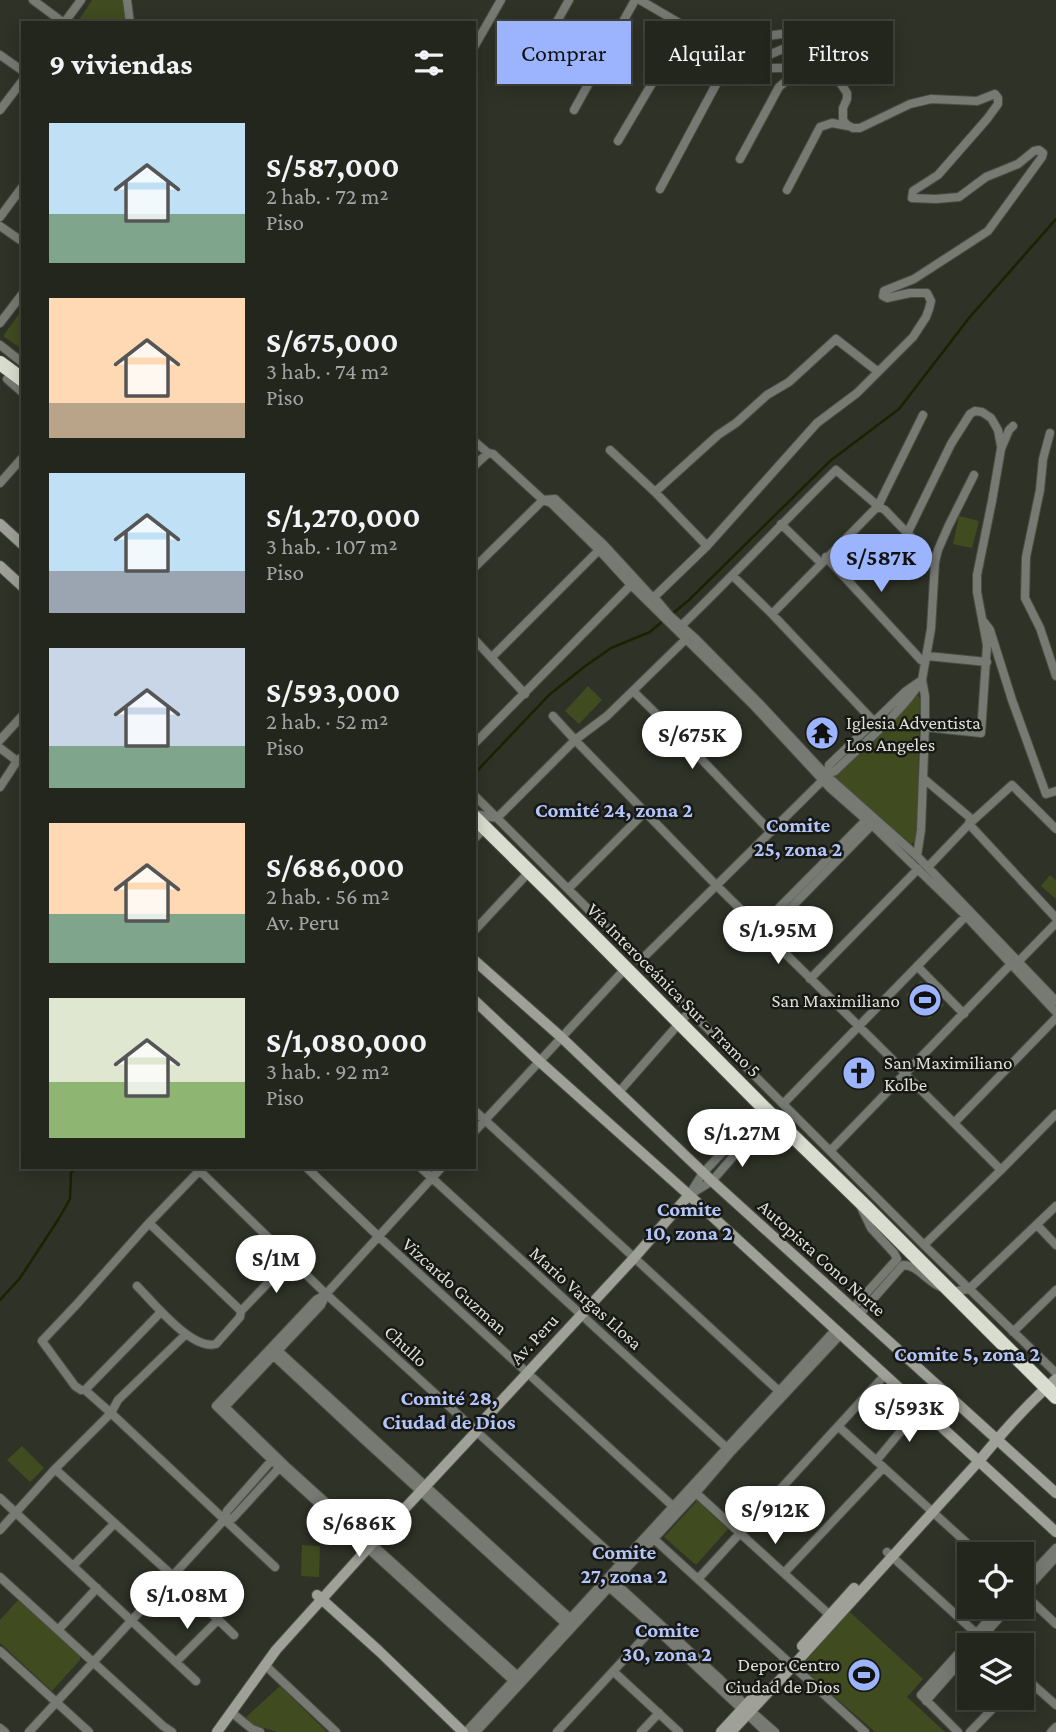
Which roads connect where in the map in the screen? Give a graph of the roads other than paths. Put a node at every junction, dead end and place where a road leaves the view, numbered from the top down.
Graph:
1 (33, 0) edge
2 (81, 0) edge
3 (127, 0) edge
4 (500, 0) edge
5 (569, 0) edge
6 (635, 0) edge
7 (640, 0) edge
8 (61, 21) edge
9 (65, 21) edge
10 (130, 21) edge
11 (557, 21) edge
12 (677, 21) edge
13 (770, 36) edge
14 (476, 43) edge
15 (770, 54) edge
16 (0, 55) edge
17 (21, 70) edge
18 (21, 83) edge
19 (784, 83) edge
20 (652, 84) edge
21 (716, 84) edge
22 (841, 84) edge
23 (0, 110) edge
24 (574, 110) dead end
25 (848, 126) junction
26 (618, 141) dead end
27 (740, 159) dead end
28 (21, 189) edge
29 (660, 189) dead end
30 (787, 190) dead end
31 (0, 217) edge
32 (0, 226) edge
33 (21, 241) edge
34 (21, 296) edge
35 (0, 323) edge
36 (0, 345) edge
37 (21, 361) edge
38 (6, 371) edge
39 (877, 371) junction
40 (0, 386) edge
41 (21, 390) edge
42 (923, 415) dead end
43 (1013, 426) dead end
44 (1050, 433) dead end
45 (476, 443) edge
46 (1001, 449) junction
47 (610, 450) dead end
48 (488, 453) junction
49 (21, 459) edge
50 (476, 464) edge
51 (974, 475) dead end
52 (0, 483) edge
53 (655, 492) junction
54 (543, 500) junction
55 (878, 506) junction
56 (0, 524) edge
57 (781, 524) junction
58 (907, 534) junction
59 (21, 543) edge
60 (707, 546) junction
61 (601, 548) junction
62 (824, 560) junction
63 (935, 562) junction
64 (476, 566) edge
65 (2, 573) edge
66 (733, 576) junction
67 (631, 585) junction
68 (21, 586) edge
69 (651, 599) junction
70 (772, 614) junction
71 (983, 620) junction
72 (681, 626) junction
73 (686, 639) junction
74 (476, 641) edge
75 (927, 656) junction
76 (492, 657) junction
77 (987, 662) junction
78 (1056, 676) edge
79 (922, 680) junction
80 (633, 691) junction
81 (525, 694) junction
82 (553, 716) dead end
83 (21, 717) edge
84 (877, 725) junction
85 (925, 727) junction
86 (0, 740) edge
87 (575, 740) junction
88 (476, 742) edge
89 (0, 748) edge
90 (20, 759) edge
91 (825, 778) junction
92 (923, 778) junction
93 (0, 787) edge
94 (1056, 791) edge
95 (476, 797) edge
96 (646, 811) junction
97 (497, 818) junction
98 (478, 820) edge
99 (869, 822) junction
100 (969, 824) junction
101 (1056, 829) edge
102 (771, 832) junction
103 (917, 856) junction
104 (928, 867) junction
105 (918, 869) junction
106 (529, 872) junction
107 (716, 885) junction
108 (568, 889) junction
109 (966, 916) junction
110 (1056, 920) edge
111 (476, 929) edge
112 (763, 930) junction
113 (640, 961) junction
114 (476, 962) edge
115 (1015, 963) junction
116 (917, 966) junction
117 (625, 969) junction
118 (810, 979) junction
119 (1056, 1001) edge
120 (476, 1002) edge
121 (690, 1011) junction
122 (1056, 1012) edge
123 (964, 1014) junction
124 (1056, 1018) edge
125 (680, 1023) junction
126 (859, 1026) junction
127 (561, 1037) junction
128 (539, 1061) junction
129 (905, 1074) junction
130 (619, 1092) junction
131 (783, 1104) junction
132 (767, 1111) junction
133 (476, 1112) edge
134 (1056, 1114) edge
135 (485, 1121) junction
136 (954, 1123) junction
137 (476, 1130) edge
138 (830, 1151) junction
139 (202, 1169) edge
140 (308, 1169) edge
141 (422, 1169) edge
142 (440, 1169) edge
143 (1001, 1170) junction
144 (703, 1172) junction
145 (432, 1178) junction
146 (712, 1181) junction
147 (689, 1195) junction
148 (856, 1197) junction
149 (1056, 1206) edge
150 (149, 1223) junction
151 (1037, 1225) junction
152 (378, 1236) junction
153 (924, 1245) junction
154 (1056, 1245) edge
155 (634, 1258) junction
156 (291, 1259) junction
157 (137, 1286) dead end
158 (969, 1289) junction
159 (949, 1290) junction
160 (1056, 1290) edge
161 (326, 1294) junction
162 (161, 1311) junction
163 (241, 1311) junction
164 (856, 1312) junction
165 (580, 1314) junction
166 (839, 1332) junction
167 (1013, 1332) junction
168 (186, 1334) junction
169 (274, 1350) junction
170 (527, 1372) junction
171 (885, 1376) junction
172 (1052, 1380) edge
173 (85, 1390) junction
174 (782, 1393) junction
175 (222, 1407) junction
176 (920, 1408) junction
177 (111, 1413) junction
178 (839, 1427) junction
179 (476, 1428) junction
180 (994, 1437) junction
181 (729, 1450) junction
182 (976, 1459) junction
183 (272, 1460) junction
184 (879, 1464) junction
185 (280, 1467) junction
186 (55, 1469) junction
187 (422, 1487) junction
188 (696, 1493) junction
189 (1056, 1493) edge
190 (0, 1498) edge
191 (675, 1509) junction
192 (930, 1510) junction
193 (16, 1514) junction
194 (224, 1520) junction
195 (114, 1524) junction
196 (0, 1531) edge
197 (1056, 1532) edge
198 (740, 1533) junction
199 (654, 1539) junction
200 (966, 1542) edge
201 (368, 1543) junction
202 (1056, 1548) edge
203 (889, 1554) junction
204 (1056, 1558) edge
205 (73, 1566) junction
206 (623, 1566) junction
207 (275, 1567) dead end
208 (1034, 1571) edge
209 (784, 1573) junction
210 (173, 1576) junction
211 (0, 1577) edge
212 (698, 1579) junction
213 (1034, 1581) edge
214 (610, 1582) junction
215 (97, 1588) junction
216 (317, 1600) junction
217 (1034, 1604) edge
218 (832, 1618) junction
219 (997, 1619) edge
220 (218, 1620) junction
221 (131, 1621) junction
222 (570, 1623) junction
223 (1056, 1624) edge
224 (654, 1627) junction
225 (58, 1629) junction
226 (972, 1633) edge
227 (984, 1633) edge
228 (234, 1635) dead end
229 (0, 1651) edge
230 (957, 1659) edge
231 (94, 1662) junction
232 (177, 1662) junction
233 (265, 1665) junction
234 (790, 1665) junction
235 (957, 1666) edge
236 (614, 1672) junction
237 (517, 1680) junction
238 (196, 1681) dead end
239 (1034, 1686) edge
240 (926, 1701) junction
241 (57, 1702) junction
242 (1056, 1705) edge
243 (746, 1710) junction
244 (991, 1710) edge
245 (231, 1712) junction
246 (659, 1713) junction
247 (1056, 1727) edge
248 (0, 1728) edge
249 (5, 1732) edge
250 (29, 1732) edge
251 (89, 1732) edge
252 (172, 1732) edge
253 (209, 1732) edge
254 (217, 1732) edge
255 (260, 1732) edge
256 (336, 1732) edge
257 (453, 1732) edge
258 (464, 1732) edge
259 (475, 1732) edge
260 (557, 1732) edge
261 (641, 1732) edge
262 (679, 1732) edge
263 (721, 1732) edge
264 (731, 1732) edge
265 (766, 1732) edge
266 (775, 1732) edge
267 (864, 1732) edge
268 (958, 1732) edge
269 (970, 1732) edge
270 (1051, 1732) edge

1 - 8 street
2 - 9 street
3 - 10 street
4 - 14 street
5 - 11 street
6 - 24 street
7 - 12 street
13 - 15 street
16 - 17 street
18 - 23 street
19 - 27 street
20 - 26 street
21 - 29 street
22 - 25 street
25 - 30 street
25 - 39 street
28 - 31 street
32 - 33 street
34 - 35 street
36 - 37 street
38 - 40 street
38 - 41 street
39 - 53 street
39 - 60 street
42 - 55 street
43 - 46 street
44 - 78 street
45 - 48 street
46 - 58 street
46 - 71 street
47 - 53 street
48 - 50 street
48 - 54 street
49 - 52 street
51 - 63 street
53 - 60 street
54 - 61 street
54 - 64 street
55 - 57 street
55 - 58 street
55 - 62 street
56 - 59 street
57 - 62 street
57 - 66 street
58 - 63 street
60 - 69 street
61 - 67 street
61 - 69 street
61 - 76 street
62 - 70 street
62 - 75 street
63 - 75 street
65 - 68 street
66 - 70 street
66 - 72 street
67 - 69 street
67 - 81 street
69 - 72 street
69 - 73 street
70 - 84 street
71 - 77 street
71 - 94 street
72 - 91 street
73 - 80 street
73 - 91 street
74 - 76 street
75 - 77 street
75 - 79 street
76 - 81 street
77 - 85 street
79 - 84 street
79 - 85 street
80 - 87 street
80 - 102 street
81 - 88 street
82 - 87 street
83 - 86 street
84 - 91 street
85 - 92 street
87 - 96 street
87 - 97 street
89 - 90 street
90 - 93 street
91 - 99 street
91 - 102 street
91 - 103 street
92 - 100 street
92 - 103 street
95 - 97 street
96 - 107 street
96 - 108 street
97 - 98 street
97 - 108 street
98 - 106 highway, Vía Interoceánica Sur - Tramo 5
99 - 105 street
99 - 112 street
100 - 101 street
100 - 104 street
100 - 110 street
102 - 107 street
103 - 104 street
104 - 115 street
105 - 109 street
105 - 118 street
106 - 111 street
106 - 117 highway, Vía Interoceánica Sur - Tramo 5
107 - 112 street
107 - 113 street
108 - 113 street
109 - 115 street
109 - 116 street
110 - 115 street
112 - 118 street
113 - 121 street
114 - 127 street, Autopista Cono Norte
115 - 119 street
115 - 122 street
115 - 123 street
116 - 123 street
116 - 126 street
117 - 125 highway, Vía Interoceánica Sur - Tramo 5
117 - 127 street
118 - 126 street
120 - 128 street
121 - 125 street
121 - 131 street
123 - 129 street
124 - 136 street
125 - 130 street
125 - 132 highway, Vía Interoceánica Sur - Tramo 5
126 - 129 street
126 - 131 street
127 - 128 street
127 - 130 street, Autopista Cono Norte
128 - 135 street
128 - 147 street
129 - 136 street
129 - 138 street
130 - 144 street, Autopista Cono Norte
131 - 138 street
132 - 144 street
132 - 146 street
132 - 148 highway, Vía Interoceánica Sur - Tramo 5
133 - 135 street
134 - 143 street
135 - 137 street
135 - 155 street
136 - 143 street
138 - 153 street
139 - 150 street
139 - 156 street, Chullo
140 - 152 street, Vizcardo Guzman
141 - 145 street, Mario Vargas Llosa
142 - 145 street
143 - 153 street
144 - 146 street, Autopista Cono Norte
144 - 147 street
145 - 152 street
145 - 165 street, Mario Vargas Llosa
146 - 147 street
146 - 164 street, Autopista Cono Norte
147 - 155 street, Av. Peru
147 - 166 street
148 - 159 highway, Vía Interoceánica Sur - Tramo 5
148 - 164 street
149 - 151 street
150 - 163 street
150 - 173 street
151 - 154 street
151 - 158 street
152 - 161 street
152 - 170 street, Vizcardo Guzman
153 - 158 street
155 - 165 street, Av. Peru
155 - 174 street
156 - 161 street, Chullo
156 - 163 street
157 - 162 street
158 - 159 street
158 - 167 street
159 - 164 street
159 - 172 highway, Vía Interoceánica Sur - Tramo 5
160 - 167 street
161 - 169 street
161 - 179 street, Chullo
162 - 168 street
162 - 173 street
163 - 168 street
164 - 180 street, Autopista Cono Norte
165 - 170 street, Av. Peru
165 - 181 street, Mario Vargas Llosa
166 - 171 street
166 - 174 street
167 - 172 street
168 - 177 street
169 - 175 street
169 - 187 street
170 - 179 street, Av. Peru
170 - 191 street, Vizcardo Guzman
171 - 176 street
171 - 178 street
172 - 180 street
173 - 177 street
174 - 181 street
175 - 183 street
175 - 201 street
176 - 182 street
176 - 184 street
177 - 186 street
177 - 194 street
178 - 184 street
178 - 198 street
179 - 187 street, Av. Peru
179 - 206 street, Chullo
180 - 182 street
180 - 189 street, Autopista Cono Norte
181 - 188 street
181 - 191 street
182 - 192 street
182 - 197 street
183 - 185 street
183 - 194 street
184 - 192 street
184 - 209 street
185 - 194 street
185 - 201 street
186 - 193 street
186 - 195 street
187 - 201 street, Av. Peru
187 - 222 street
188 - 191 street
188 - 198 street
190 - 193 street
191 - 199 street
191 - 206 street
192 - 200 street
192 - 203 street
193 - 196 street
193 - 205 street
194 - 207 street
194 - 210 street
195 - 205 street
195 - 210 street
198 - 209 street
198 - 212 street
199 - 206 street
199 - 212 street
201 - 216 street, Av. Peru
201 - 237 street
202 - 208 street
203 - 218 street
203 - 226 street
204 - 213 street
205 - 215 street
206 - 214 street
209 - 218 street
210 - 220 street
210 - 221 street
211 - 225 street
212 - 234 street
214 - 222 street
214 - 224 street
214 - 243 street
215 - 221 street
215 - 225 street
216 - 233 street, Av. Peru
216 - 253 street
216 - 257 street
216 - 258 street
217 - 223 street
218 - 234 street
219 - 227 street
220 - 228 street
220 - 232 street
221 - 231 street
221 - 232 street
222 - 237 street
224 - 236 street
224 - 243 street
225 - 231 street
229 - 241 street
230 - 240 street
231 - 241 street
231 - 252 street
232 - 238 street
233 - 245 street, Av. Peru
233 - 256 street
234 - 243 street
234 - 267 street
235 - 240 street
236 - 246 street
236 - 260 street
237 - 258 street
237 - 259 street
239 - 242 street
240 - 268 street
241 - 250 street
241 - 251 street
243 - 263 street
243 - 264 street
243 - 265 street
243 - 266 street
244 - 269 street
245 - 254 street, Av. Peru
245 - 255 street
246 - 261 street
246 - 262 street
247 - 270 street
248 - 249 street

